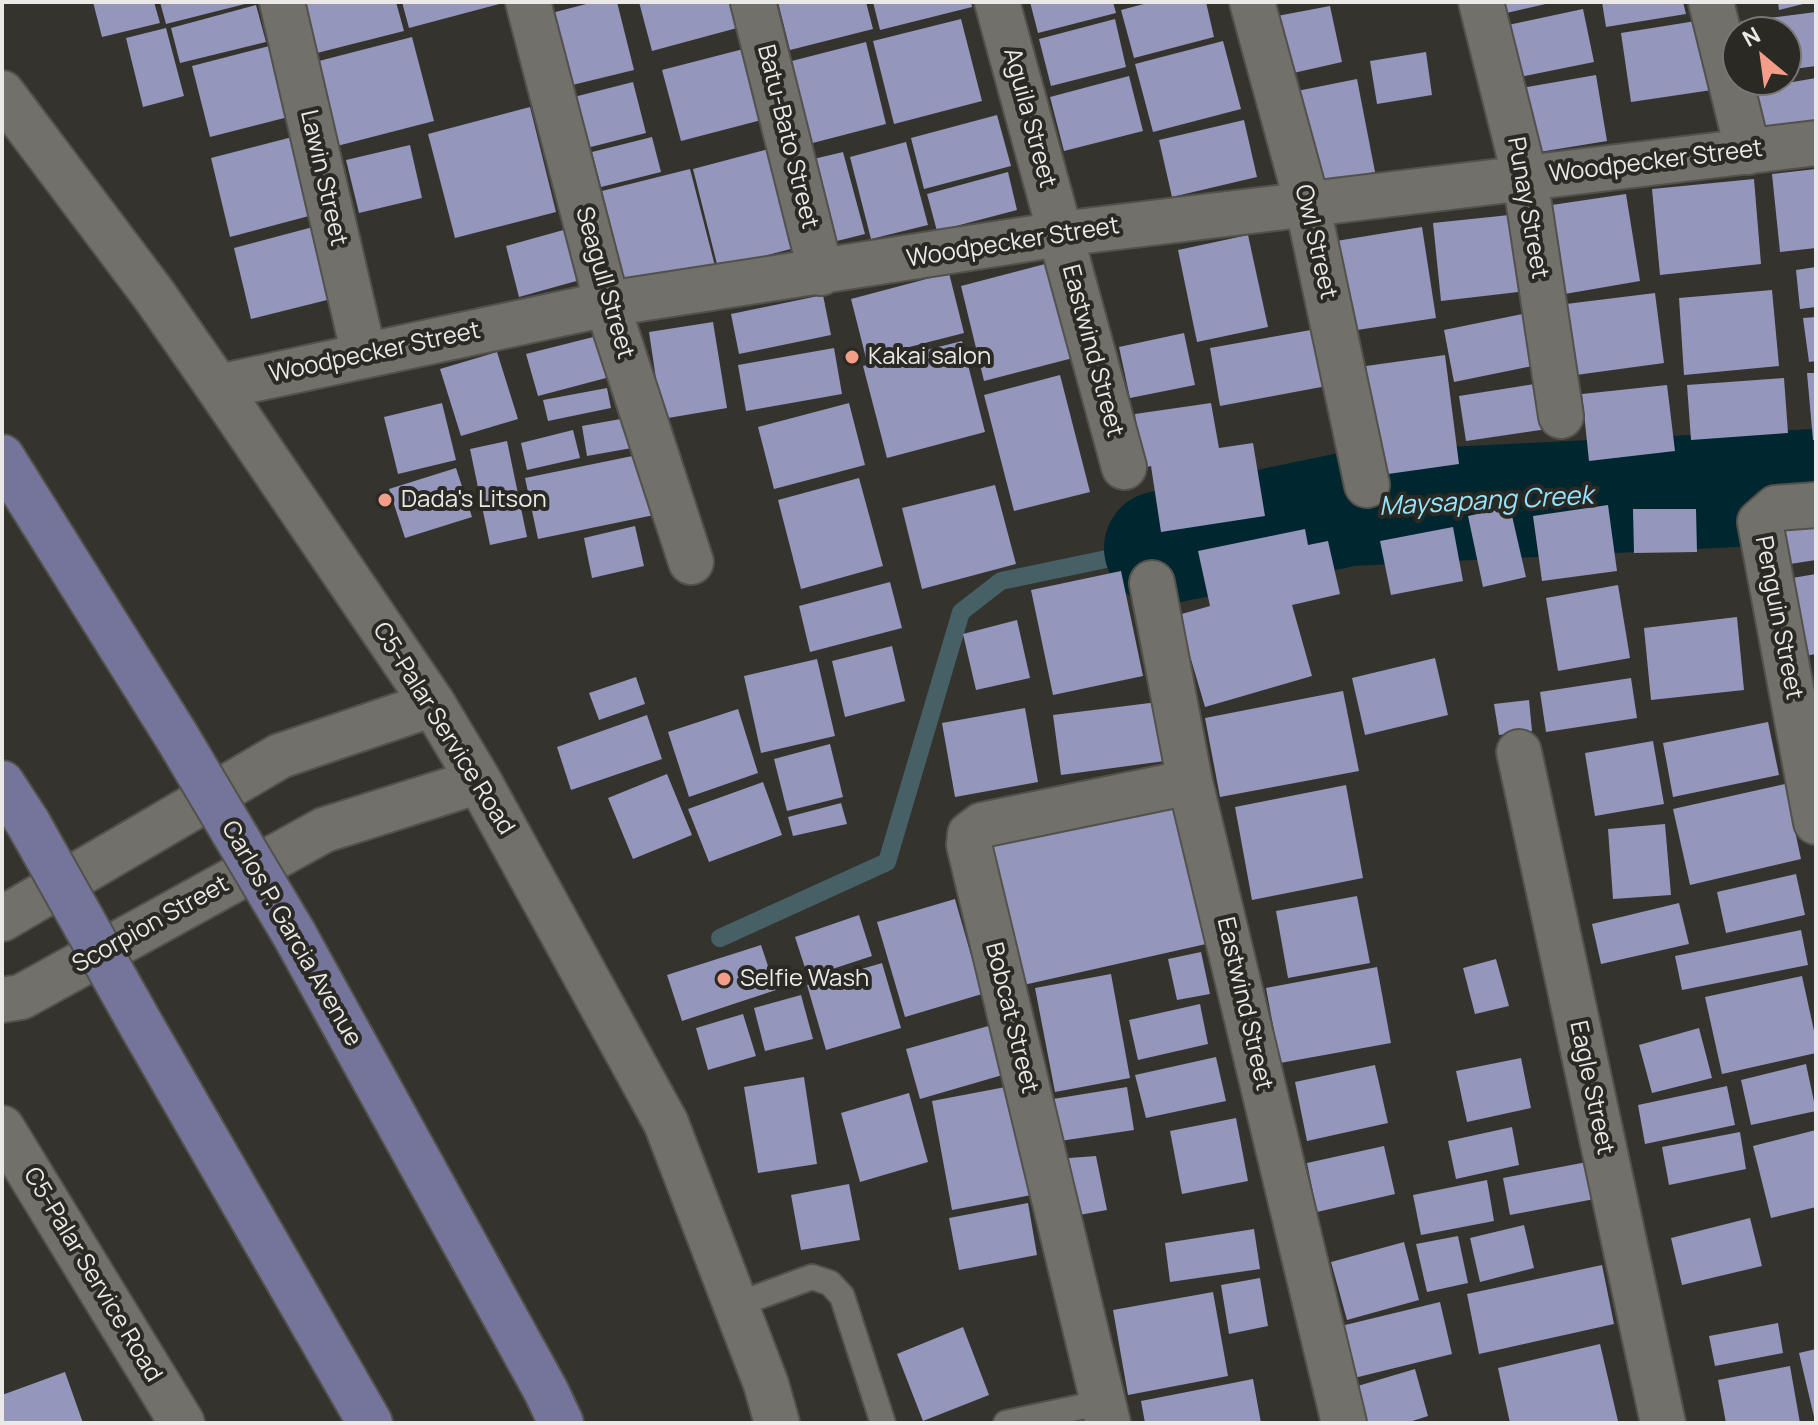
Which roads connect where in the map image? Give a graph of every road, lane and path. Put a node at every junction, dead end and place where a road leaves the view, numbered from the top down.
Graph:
1 (282, 2) edge
2 (528, 2) edge
3 (753, 2) edge
4 (997, 2) edge
5 (1252, 2) edge
6 (1481, 2) edge
7 (1711, 2) edge
8 (2, 93) edge
9 (1816, 143) edge
10 (1748, 152) junction
11 (1525, 178) junction
12 (1307, 203) junction
13 (1060, 234) junction
14 (821, 273) junction
15 (607, 304) junction
16 (364, 355) junction
17 (218, 387) junction
18 (1561, 416) dead end
19 (2, 457) edge
20 (1124, 467) dead end
21 (1367, 485) dead end
22 (1816, 505) edge
23 (691, 562) dead end
24 (1152, 583) dead end
25 (433, 704) junction
26 (1519, 752) dead end
27 (479, 781) junction
28 (1190, 782) junction
29 (2, 783) edge
30 (1816, 822) edge
31 (2, 919) edge
32 (2, 1000) edge
33 (2, 1128) edge
34 (736, 1305) junction
35 (1106, 1412) edge
36 (182, 1423) edge
37 (370, 1423) edge
38 (561, 1423) edge
39 (777, 1423) edge
40 (883, 1423) edge
41 (1006, 1423) edge
42 (1344, 1423) edge
43 (1663, 1423) edge

1 - 16 street, Lawin Street
2 - 15 street, Seagull Street
3 - 14 street, Batu-Bato Street
4 - 13 street, Aguila Street
5 - 12 street, Owl Street
6 - 11 street, Punay Street
7 - 10 street
8 - 17 street, C5-Palar Service Road
9 - 10 street, Woodpecker Street
10 - 11 street, Woodpecker Street
11 - 12 street, Woodpecker Street
11 - 18 street, Punay Street
12 - 13 street, Woodpecker Street
12 - 21 street, Owl Street
13 - 14 street, Woodpecker Street
13 - 20 street, Eastwind Street
14 - 15 street, Woodpecker Street
15 - 16 street, Woodpecker Street
15 - 23 street, Seagull Street
16 - 17 street, Woodpecker Street
17 - 25 street, C5-Palar Service Road
19 - 38 main road, Carlos P. Garcia Avenue, bridge
22 - 30 street, Penguin Street
24 - 28 street, Eastwind Street
25 - 27 street, C5-Palar Service Road
25 - 31 street
26 - 43 street, Eagle Street
27 - 32 street, Scorpion Street
27 - 34 street, C5-Palar Service Road
28 - 35 street, Bobcat Street
28 - 42 street, Eastwind Street
29 - 37 main road, bridge
33 - 36 street, C5-Palar Service Road
34 - 39 street, C5-Palar Service Road
34 - 40 lane
35 - 41 lane

